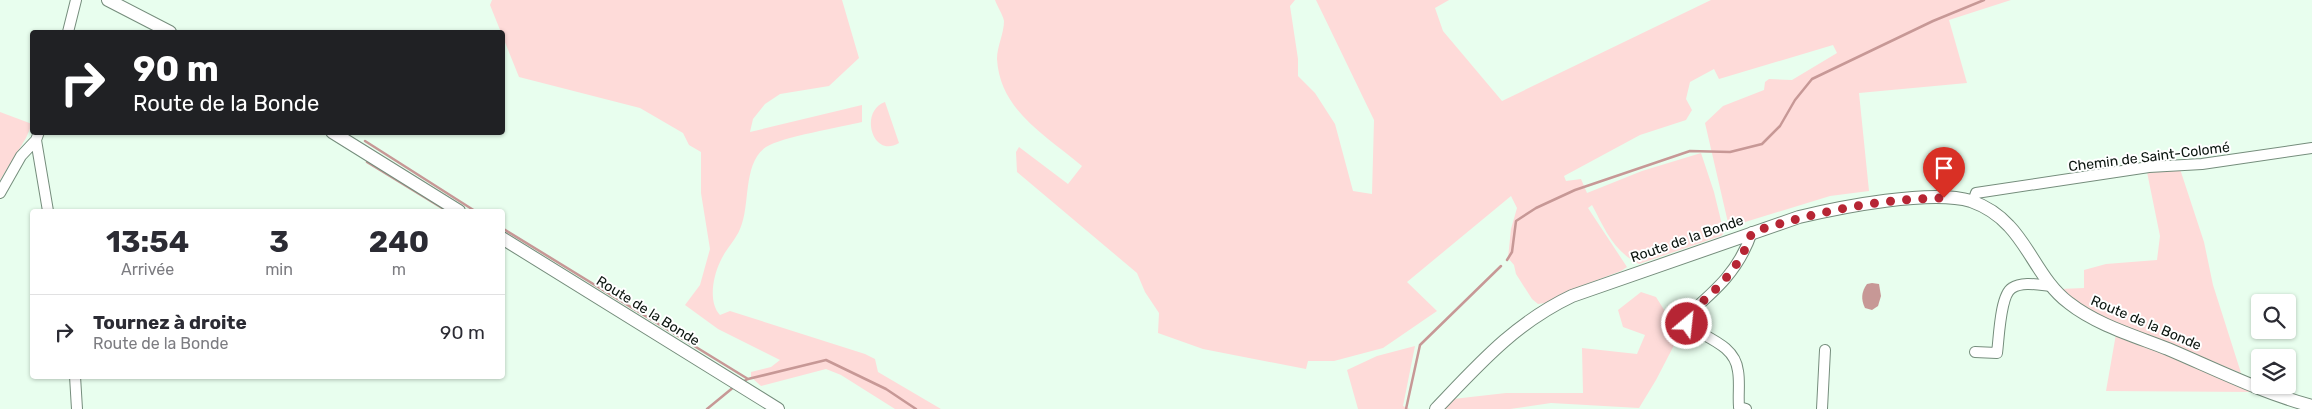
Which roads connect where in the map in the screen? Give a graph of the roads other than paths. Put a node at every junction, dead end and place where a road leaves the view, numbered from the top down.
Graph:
1 (76, 0) edge
2 (108, 0) edge
3 (68, 30) edge
4 (166, 30) edge
5 (337, 135) edge
6 (37, 136) edge
7 (2312, 148) edge
8 (1988, 192) junction
9 (0, 193) edge
10 (1973, 202) junction
11 (48, 209) edge
12 (456, 209) edge
13 (1988, 209) junction
14 (1752, 232) junction
15 (505, 240) edge
16 (2052, 286) junction
17 (1825, 350) dead end
18 (1975, 352) dead end
19 (75, 379) edge
20 (2312, 406) edge
21 (77, 409) edge
22 (778, 409) edge
23 (1436, 409) edge
24 (1746, 409) edge
25 (1822, 409) edge

1 - 3 street
2 - 4 main road
5 - 12 main road
6 - 9 street
6 - 11 street
7 - 8 street, Chemin de Saint-Colomé
8 - 10 street, Chemin de Saint-Colomé
8 - 13 street
10 - 13 main road, Route de la Bonde
10 - 14 main road, Route de la Bonde
13 - 16 main road, Route de la Bonde
14 - 23 main road, Route de la Bonde
14 - 24 street
15 - 22 main road, Route de la Bonde
16 - 18 street
16 - 20 main road, Route de la Bonde
17 - 25 street
19 - 21 street

